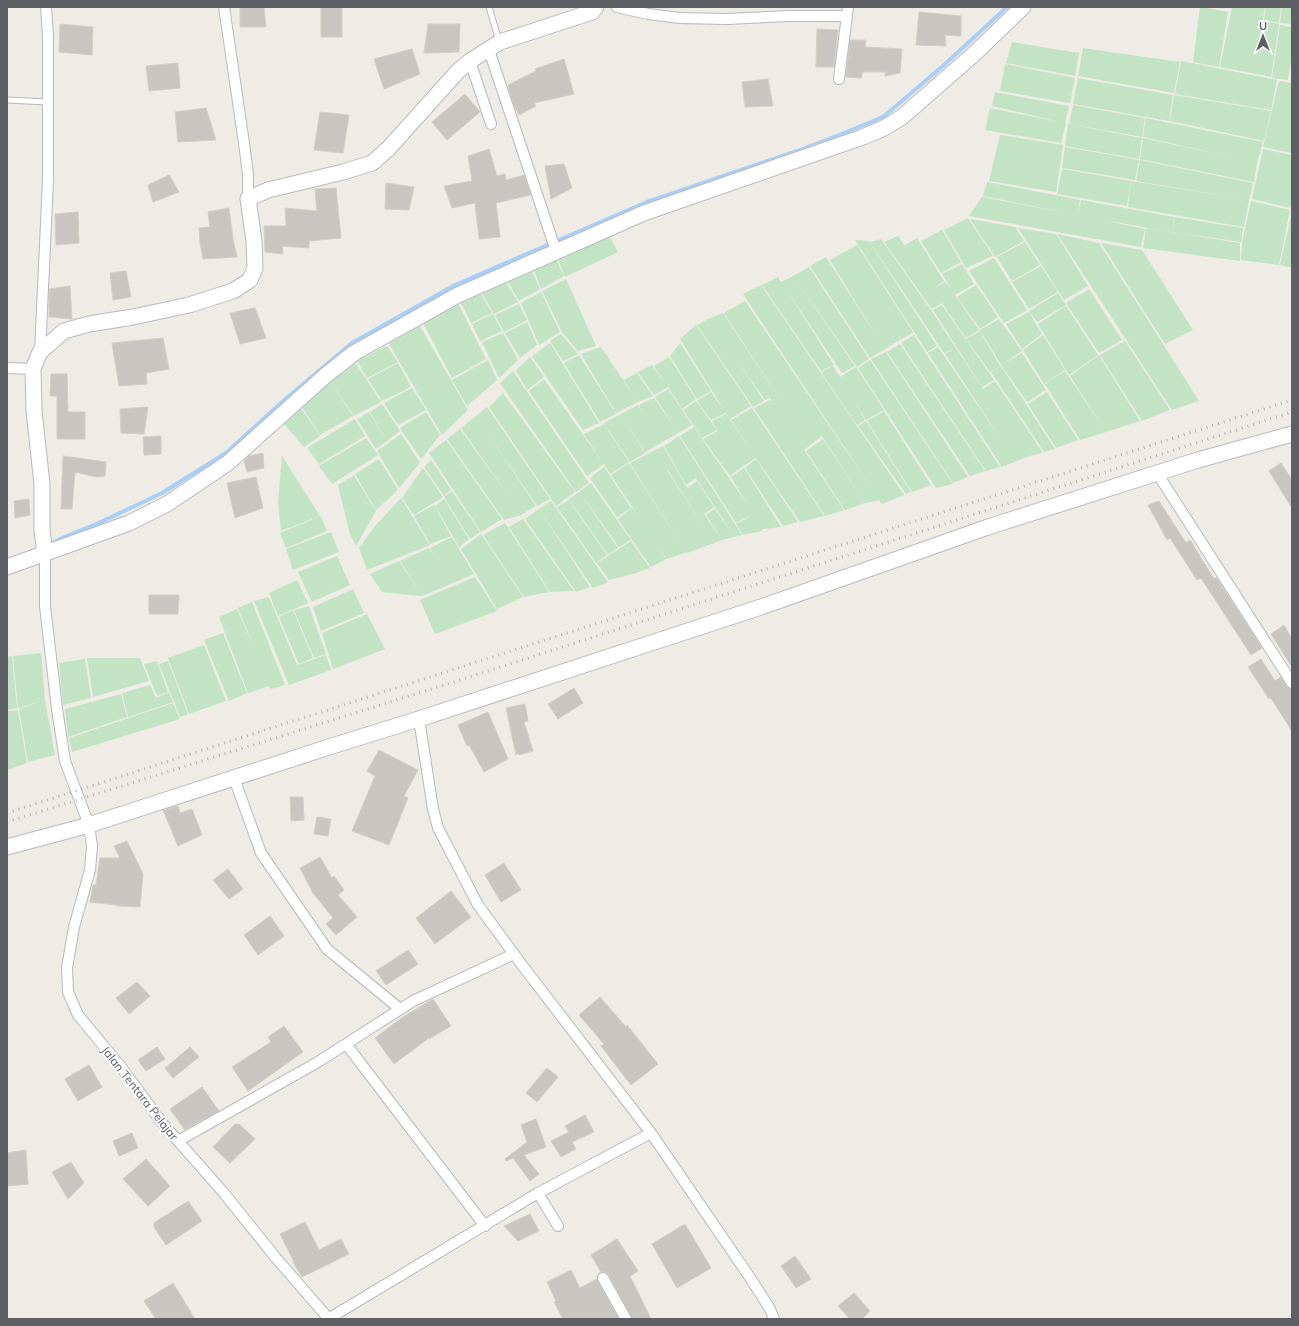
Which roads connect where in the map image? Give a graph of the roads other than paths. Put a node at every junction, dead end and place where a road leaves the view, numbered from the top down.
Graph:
1 (46, 7) edge
2 (224, 7) edge
3 (488, 7) edge
4 (596, 7) edge
5 (617, 7) edge
6 (1023, 7) edge
7 (847, 12) edge
8 (494, 46) junction
9 (470, 61) junction
10 (839, 79) dead end
11 (7, 100) edge
12 (47, 102) junction
13 (491, 124) dead end
14 (248, 199) junction
15 (556, 250) junction
16 (40, 352) junction
17 (7, 368) edge
18 (33, 369) junction
19 (1292, 434) edge
20 (1157, 473) junction
21 (45, 552) junction
22 (7, 567) edge
23 (1292, 683) edge
24 (419, 719) junction
25 (234, 778) junction
26 (89, 825) junction
27 (7, 847) edge
28 (514, 954) junction
29 (400, 1009) junction
30 (346, 1044) junction
31 (651, 1133) junction
32 (178, 1141) junction
33 (538, 1193) junction
34 (485, 1226) junction
35 (558, 1226) dead end
36 (603, 1278) dead end
37 (329, 1319) edge
38 (626, 1319) edge
39 (774, 1319) edge

1 - 12 street
2 - 14 street
3 - 8 lane
4 - 8 street
5 - 7 street
6 - 15 street
7 - 10 street
8 - 9 street
8 - 15 street
9 - 13 street
9 - 14 street
11 - 12 lane
12 - 16 street
14 - 16 street
15 - 21 street
16 - 18 street
17 - 18 street
18 - 21 street
19 - 20 street
20 - 23 street
20 - 24 street
21 - 22 street
21 - 26 street, Jalan Tentara Pelajar
24 - 25 street
24 - 28 street
25 - 26 street
25 - 29 street
26 - 27 street
26 - 32 street, Jalan Tentara Pelajar
28 - 29 street
28 - 31 street
29 - 30 street
30 - 32 street
30 - 34 street
31 - 33 street
31 - 39 street
32 - 37 street, Jalan Tentara Pelajar
33 - 34 street
33 - 35 street
34 - 37 street
36 - 38 street

